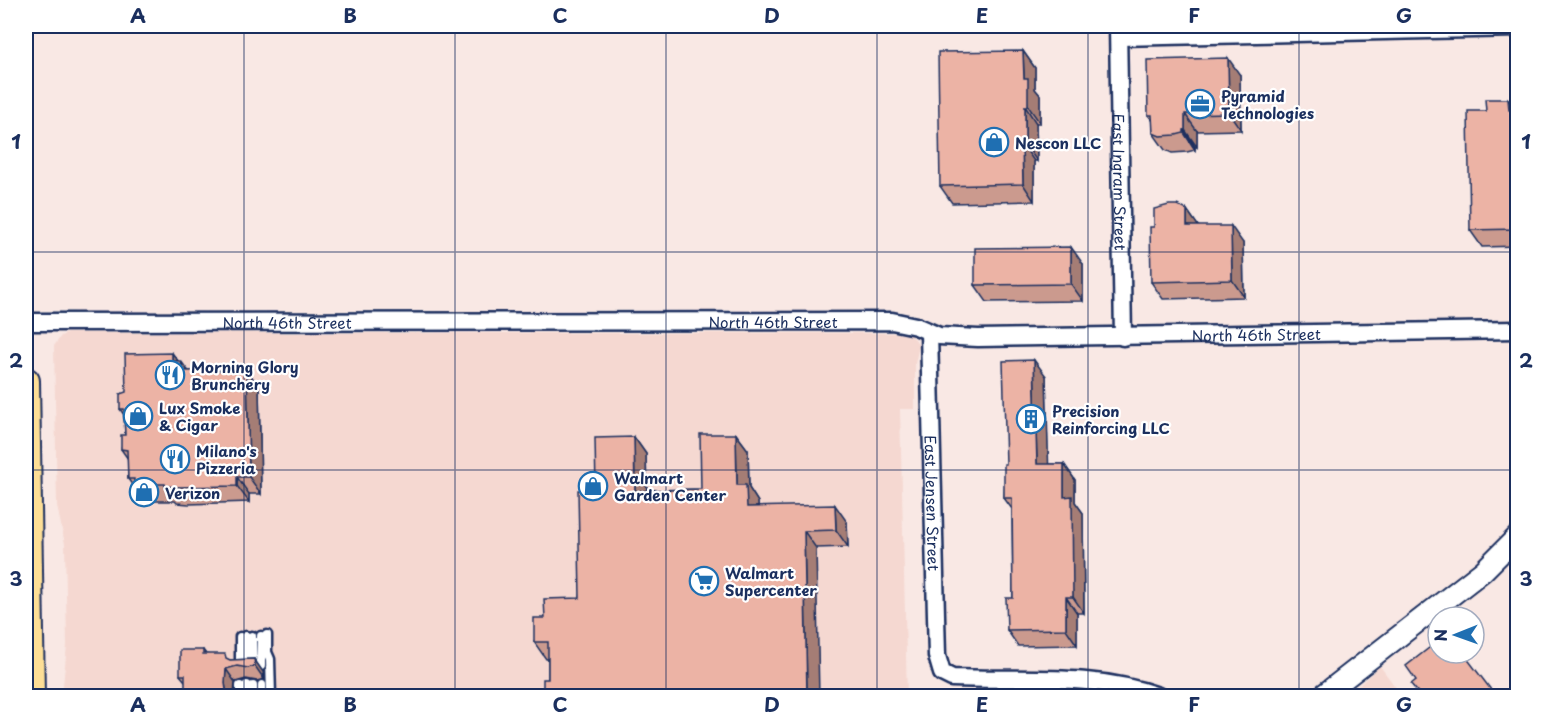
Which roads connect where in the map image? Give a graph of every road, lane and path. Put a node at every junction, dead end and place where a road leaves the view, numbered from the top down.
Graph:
1 (1518, 28) edge
2 (1261, 30) edge
3 (1119, 31) edge
4 (26, 322) edge
5 (1518, 330) edge
6 (929, 332) junction
7 (1124, 337) junction
8 (26, 381) edge
9 (1518, 536) edge
10 (253, 636) junction
11 (250, 686) junction
12 (31, 696) edge
13 (240, 696) edge
14 (247, 696) edge
15 (253, 696) edge
16 (262, 696) edge
17 (271, 696) edge
18 (1158, 696) edge
19 (1322, 696) edge

1 - 2 street
2 - 3 street
3 - 7 street, East Ingram Street
4 - 6 street, North 46th Street
5 - 7 street, North 46th Street
6 - 7 street, North 46th Street
6 - 18 street, East Jensen Street
8 - 12 main road
9 - 19 street
10 - 10 lane
10 - 17 lane
11 - 13 lane
11 - 14 lane
11 - 15 lane
11 - 16 lane

